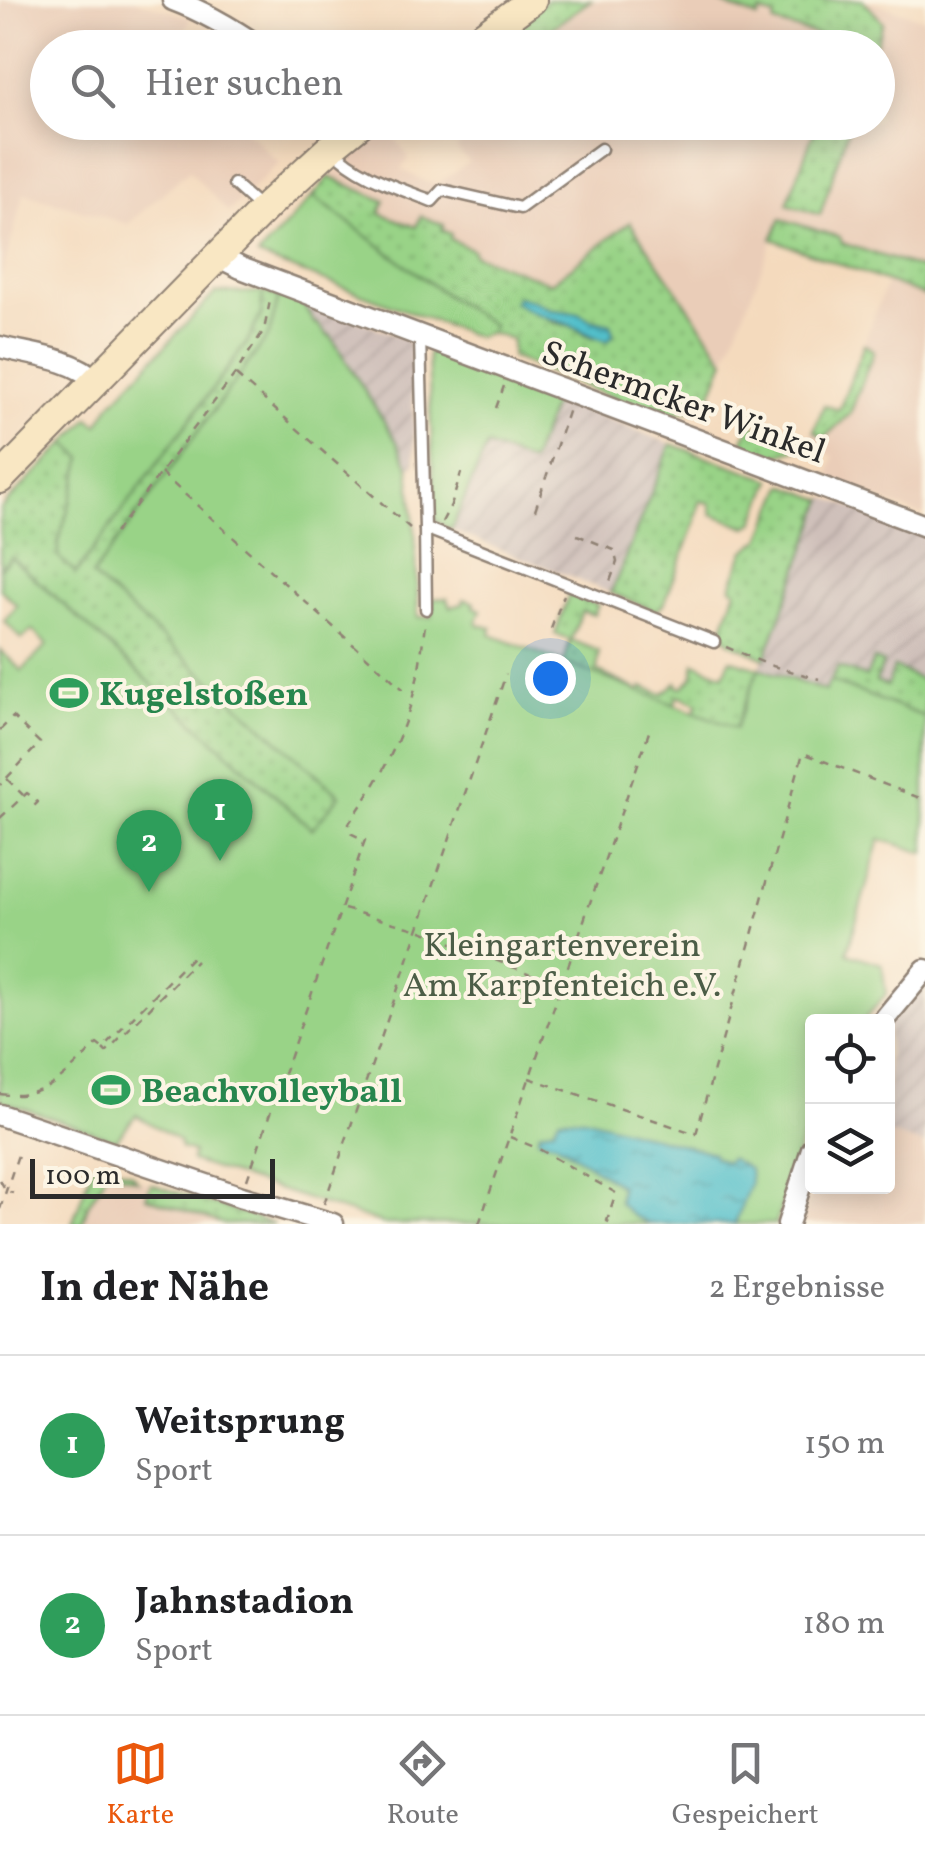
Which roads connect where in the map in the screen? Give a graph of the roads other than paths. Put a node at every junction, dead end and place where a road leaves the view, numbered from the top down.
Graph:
1 (173, 0) edge
2 (532, 0) edge
3 (236, 30) edge
4 (491, 30) edge
5 (337, 140) edge
6 (344, 140) edge
7 (601, 149) dead end
8 (234, 184) dead end
9 (264, 211) junction
10 (219, 257) junction
11 (420, 336) junction
12 (0, 347) edge
13 (96, 381) junction
14 (0, 479) edge
15 (925, 526) edge
16 (431, 530) junction
17 (426, 608) road end
18 (714, 642) road end
19 (925, 970) edge
20 (889, 1014) edge
21 (0, 1116) edge
22 (805, 1171) edge
23 (326, 1222) edge
24 (788, 1224) edge

1 - 3 street
2 - 4 main road
5 - 9 main road
6 - 7 lane
8 - 9 lane
9 - 10 main road
10 - 11 street, Schermcker Winkel
10 - 13 main road
11 - 15 street, Schermcker Winkel
11 - 16 lane
12 - 13 street
13 - 14 main road
16 - 17 lane
16 - 18 lane
19 - 20 street
21 - 23 street
22 - 24 street

